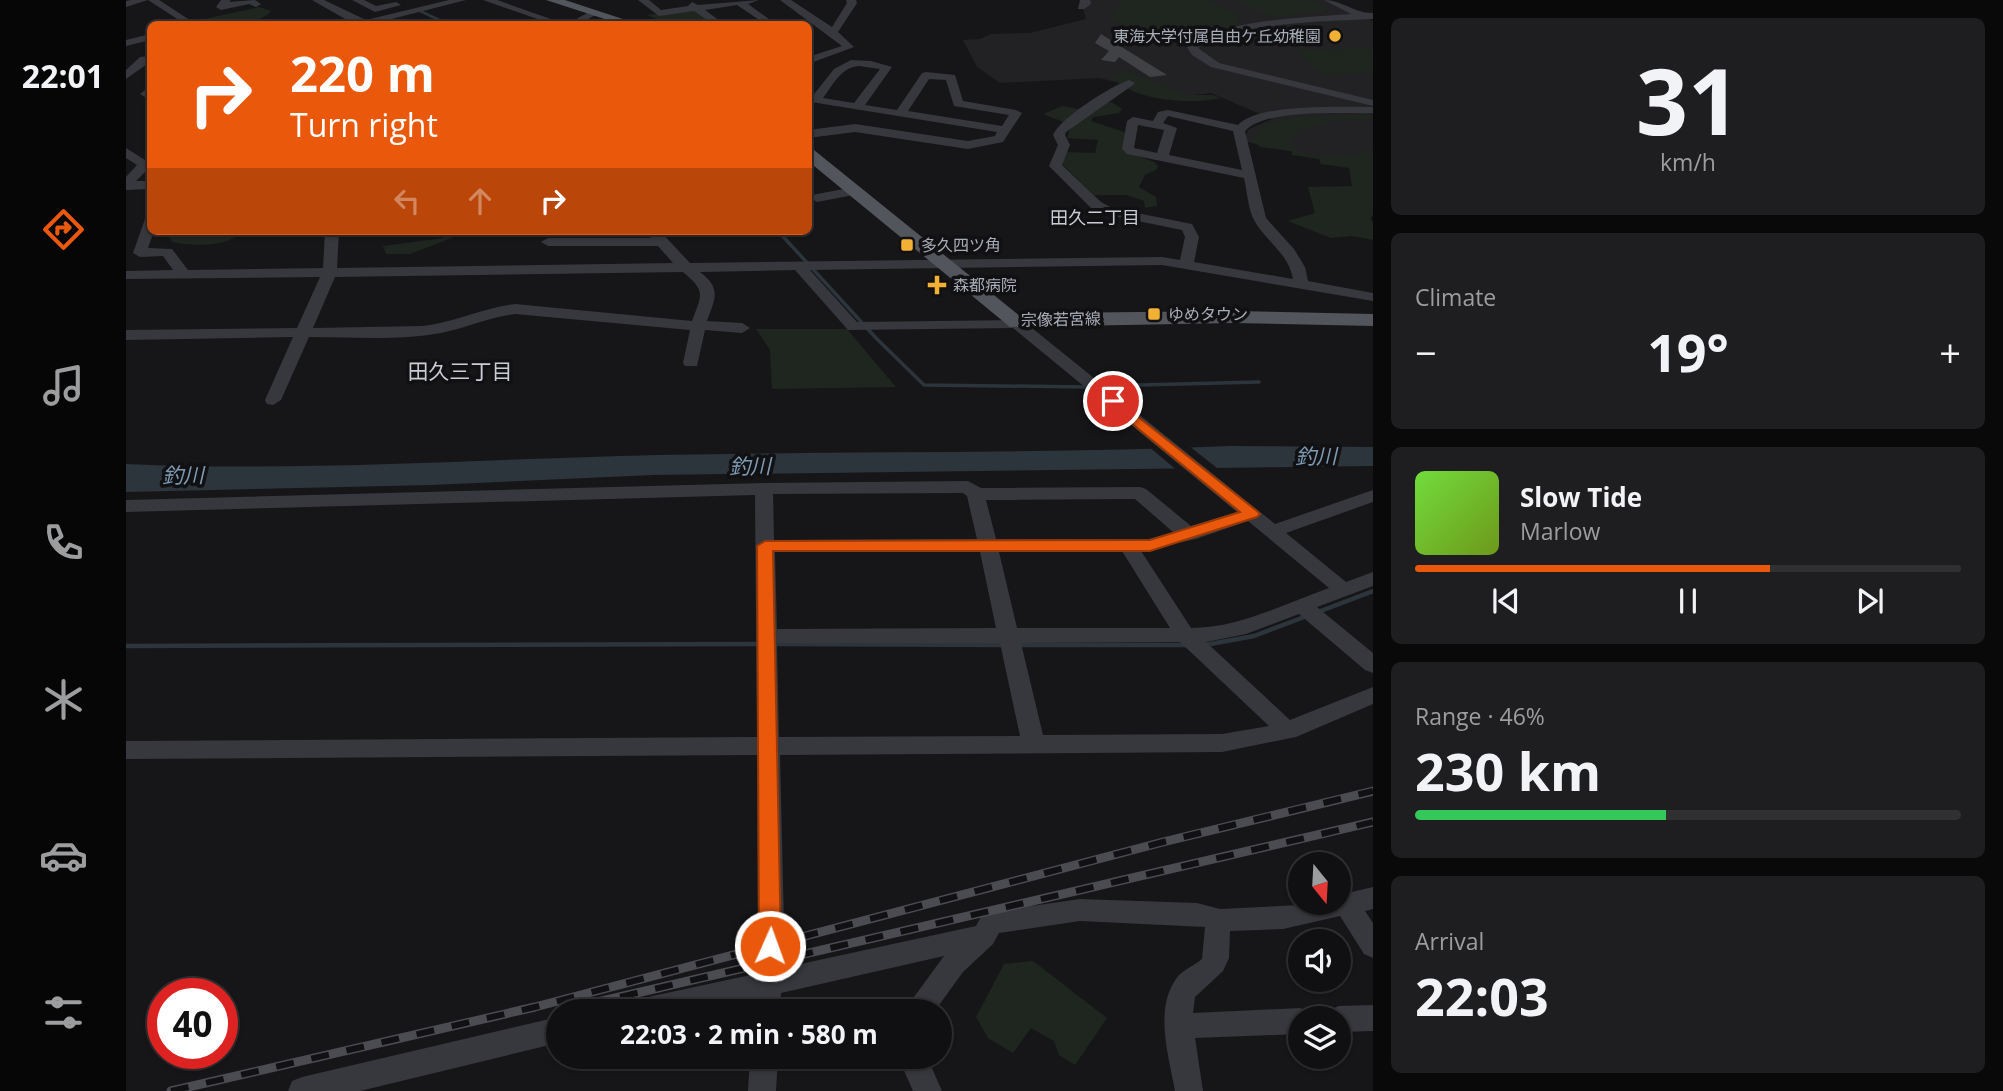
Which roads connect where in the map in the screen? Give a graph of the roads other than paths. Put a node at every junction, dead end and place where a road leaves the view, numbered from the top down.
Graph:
1 (143, 0) edge
2 (152, 0) edge
3 (226, 0) edge
4 (317, 0) edge
5 (357, 0) edge
6 (552, 0) edge
7 (643, 0) edge
8 (686, 0) edge
9 (754, 0) edge
10 (785, 0) edge
11 (850, 0) edge
12 (1329, 0) edge
13 (410, 1) edge
14 (487, 2) edge
15 (739, 2) junction
16 (465, 3) edge
17 (126, 4) edge
18 (256, 4) dead end
19 (1373, 6) edge
20 (430, 7) junction
21 (696, 8) junction
22 (1348, 9) junction
23 (594, 13) junction
24 (1369, 17) edge
25 (186, 21) edge
26 (356, 21) edge
27 (384, 21) edge
28 (553, 21) edge
29 (578, 21) edge
30 (622, 21) edge
31 (715, 21) edge
32 (767, 21) edge
33 (833, 32) junction
34 (147, 38) edge
35 (126, 43) edge
36 (126, 59) edge
37 (147, 59) edge
38 (814, 59) edge
39 (126, 76) edge
40 (1129, 83) dead end
41 (1373, 103) edge
42 (857, 107) junction
43 (1373, 110) edge
44 (900, 114) junction
45 (1157, 125) junction
46 (1239, 129) junction
47 (1004, 130) junction
48 (812, 133) edge
49 (126, 152) edge
50 (812, 156) edge
51 (1162, 158) junction
52 (147, 162) edge
53 (147, 164) edge
54 (1250, 175) junction
55 (147, 185) edge
56 (127, 186) edge
57 (854, 191) junction
58 (817, 198) dead end
59 (147, 231) edge
60 (332, 235) edge
61 (658, 237) edge
62 (548, 242) dead end
63 (1186, 264) junction
64 (946, 265) junction
65 (688, 267) junction
66 (800, 267) junction
67 (330, 271) junction
68 (183, 273) junction
69 (126, 275) edge
70 (1301, 284) junction
71 (1373, 297) edge
72 (1373, 320) edge
73 (1017, 323) junction
74 (698, 326) junction
75 (742, 328) dead end
76 (306, 331) junction
77 (126, 335) edge
78 (691, 362) dead end
79 (273, 400) dead end
80 (764, 489) junction
81 (976, 494) junction
82 (1373, 496) edge
83 (126, 506) edge
84 (1252, 514) junction
85 (1273, 531) junction
86 (1189, 535) junction
87 (765, 546) junction
88 (987, 546) junction
89 (1129, 547) junction
90 (1373, 579) edge
91 (1344, 590) junction
92 (1302, 606) junction
93 (1008, 635) junction
94 (1185, 635) junction
95 (768, 636) junction
96 (1373, 664) edge
97 (1373, 695) edge
98 (1288, 731) junction
99 (1033, 743) junction
100 (769, 747) junction
101 (126, 750) edge
102 (1373, 898) edge
103 (1351, 904) edge
104 (1351, 911) edge
105 (1298, 915) edge
106 (1220, 920) junction
107 (984, 936) junction
108 (1373, 946) edge
109 (767, 998) edge
110 (927, 999) edge
111 (1373, 1018) edge
112 (1351, 1019) edge
113 (1288, 1022) edge
114 (1180, 1026) junction
115 (546, 1033) edge
116 (763, 1069) edge
117 (918, 1069) edge
118 (302, 1091) edge
119 (762, 1091) edge
120 (929, 1091) edge
121 (1189, 1091) edge

1 - 17 street
2 - 25 street
3 - 18 street
4 - 26 street
5 - 13 street
6 - 23 main road
7 - 21 street
8 - 21 street
9 - 15 street
10 - 33 street
11 - 33 street
12 - 22 street
13 - 20 street
14 - 28 street
15 - 21 street
15 - 32 street
16 - 20 street
19 - 22 street
20 - 27 street
21 - 31 street
22 - 24 street
23 - 29 street
23 - 30 main road
24 - 41 street
33 - 38 street
34 - 35 street
36 - 37 street
37 - 39 street
40 - 63 street
42 - 42 street
42 - 44 street
43 - 46 street
44 - 47 street
44 - 47 street
45 - 46 street
45 - 51 street
45 - 51 street
46 - 54 street
47 - 48 street
49 - 52 street
50 - 57 main road, 宗像若宮線
51 - 54 street
53 - 56 street
54 - 70 street
55 - 56 street
57 - 58 street
57 - 64 main road, 宗像若宮線
59 - 68 street
60 - 67 street
61 - 62 street
61 - 65 street
63 - 64 street
63 - 70 street
64 - 66 street
64 - 73 main road, 宗像若宮線
65 - 66 street
65 - 67 street
65 - 74 street
66 - 73 street
67 - 68 street
67 - 76 street
68 - 69 street
70 - 71 street
72 - 73 main road, 宗像若宮線
73 - 84 street
74 - 75 street
74 - 76 street
74 - 78 street
76 - 77 street
76 - 79 street
80 - 81 street
80 - 83 street
80 - 87 street
81 - 86 street
81 - 88 street
82 - 85 street
84 - 85 street
84 - 86 street
85 - 91 street
86 - 89 street
87 - 88 street
87 - 95 street
88 - 89 street
88 - 93 street
89 - 94 street
90 - 91 street
91 - 92 street
92 - 94 street
92 - 96 street
93 - 94 street
93 - 95 street
93 - 99 street
94 - 98 street
95 - 100 street
97 - 98 street
98 - 99 street
99 - 100 street
100 - 101 street
100 - 109 street
102 - 103 street
104 - 108 street
105 - 106 street
106 - 107 street
106 - 114 street
107 - 109 street
107 - 110 street
111 - 112 street
113 - 114 street
114 - 121 street
115 - 118 street
116 - 119 street
117 - 120 street

